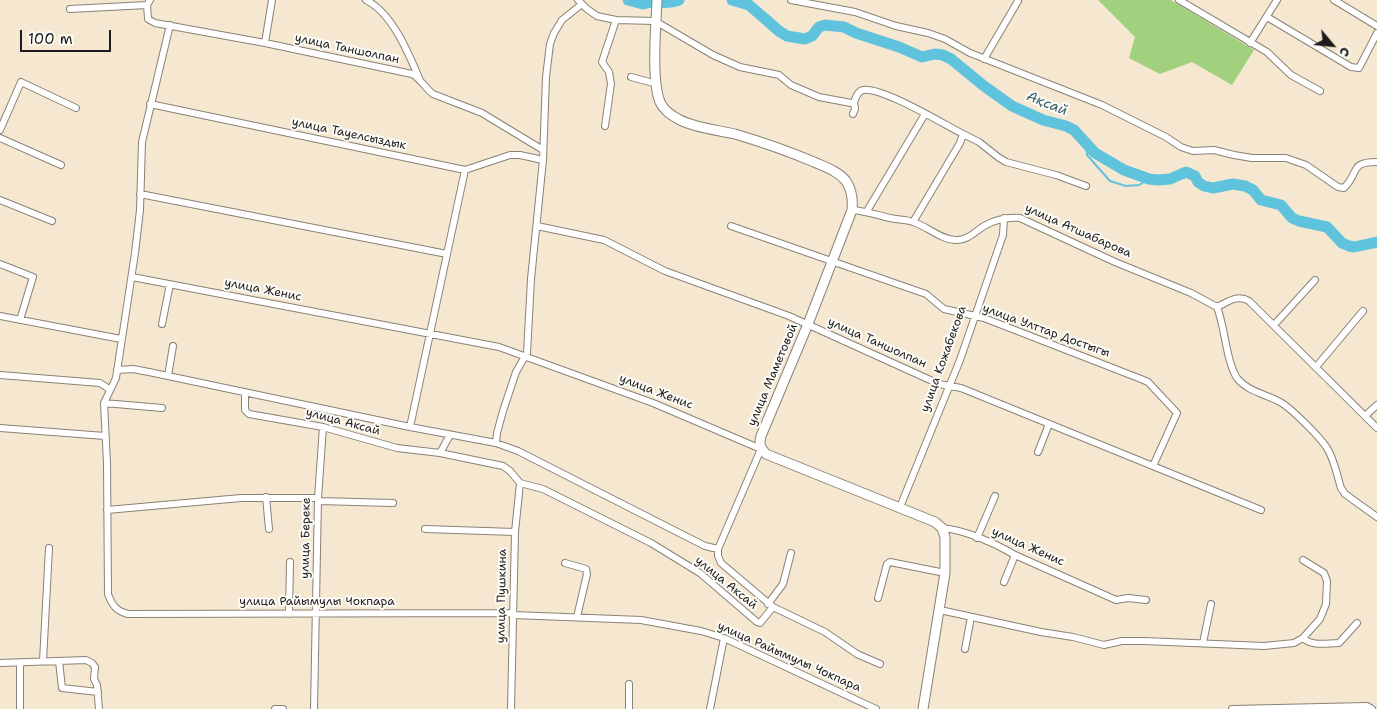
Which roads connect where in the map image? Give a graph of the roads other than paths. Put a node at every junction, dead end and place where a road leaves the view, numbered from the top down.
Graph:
1 (272, 0) edge
2 (366, 0) edge
3 (791, 0) edge
4 (1179, 0) edge
5 (1277, 0) edge
6 (1334, 0) edge
7 (1018, 1) edge
8 (149, 2) edge
9 (580, 2) edge
10 (657, 4) edge
11 (70, 9) dead end
12 (1266, 17) junction
13 (616, 20) junction
14 (656, 21) junction
15 (170, 25) junction
16 (1377, 26) edge
17 (1377, 33) edge
18 (265, 43) junction
19 (1250, 43) junction
20 (984, 59) junction
21 (630, 77) dead end
22 (419, 78) junction
23 (657, 84) junction
24 (1320, 92) dead end
25 (854, 102) junction
26 (150, 104) junction
27 (76, 108) dead end
28 (853, 114) dead end
29 (925, 114) junction
30 (605, 126) dead end
31 (0, 130) edge
32 (963, 134) junction
33 (0, 138) edge
34 (543, 150) junction
35 (543, 160) junction
36 (1377, 162) edge
37 (61, 165) dead end
38 (465, 170) junction
39 (1086, 186) dead end
40 (140, 194) junction
41 (0, 200) edge
42 (852, 210) junction
43 (867, 211) junction
44 (1004, 218) junction
45 (52, 221) dead end
46 (913, 222) junction
47 (537, 226) junction
48 (731, 226) dead end
49 (447, 254) junction
50 (833, 261) junction
51 (0, 264) edge
52 (132, 277) junction
53 (1315, 280) dead end
54 (170, 284) junction
55 (1217, 308) junction
56 (1363, 311) dead end
57 (0, 316) edge
58 (974, 316) junction
59 (20, 320) junction
60 (162, 324) dead end
61 (808, 324) junction
62 (1274, 325) junction
63 (430, 334) junction
64 (121, 339) junction
65 (173, 346) dead end
66 (526, 358) junction
67 (1316, 367) junction
68 (117, 370) junction
69 (0, 375) edge
70 (168, 376) junction
71 (949, 386) junction
72 (110, 389) junction
73 (245, 392) junction
74 (104, 403) junction
75 (1377, 405) edge
76 (162, 408) dead end
77 (1365, 416) junction
78 (1049, 424) junction
79 (323, 427) junction
80 (410, 427) junction
81 (0, 428) edge
82 (1377, 428) edge
83 (450, 435) junction
84 (105, 436) junction
85 (496, 443) junction
86 (761, 449) junction
87 (1038, 452) dead end
88 (440, 453) junction
89 (1153, 466) junction
90 (520, 483) junction
91 (995, 496) dead end
92 (266, 497) junction
93 (318, 500) junction
94 (393, 503) dead end
95 (900, 508) junction
96 (107, 510) junction
97 (1261, 510) dead end
98 (1377, 517) edge
99 (424, 528) dead end
100 (942, 528) junction
101 (269, 529) dead end
102 (515, 532) junction
103 (977, 538) junction
104 (49, 548) dead end
105 (718, 550) junction
106 (791, 553) dead end
107 (1015, 555) junction
108 (1303, 560) dead end
109 (290, 562) dead end
110 (565, 563) dead end
111 (945, 573) junction
112 (1004, 582) dead end
113 (878, 598) dead end
114 (1146, 600) dead end
115 (1211, 604) dead end
116 (771, 606) junction
117 (940, 610) junction
118 (288, 614) junction
119 (316, 614) junction
120 (513, 614) junction
121 (577, 617) junction
122 (971, 617) junction
123 (1357, 623) dead end
124 (724, 638) junction
125 (1303, 638) junction
126 (1203, 643) junction
127 (965, 648) dead end
128 (43, 661) junction
129 (60, 661) junction
130 (0, 663) edge
131 (20, 663) junction
132 (880, 664) dead end
133 (629, 684) dead end
134 (98, 692) junction
135 (1377, 706) edge
136 (20, 709) edge
137 (99, 709) edge
138 (275, 709) edge
139 (283, 709) edge
140 (314, 709) edge
141 (511, 709) edge
142 (629, 709) edge
143 (710, 709) edge
144 (876, 709) edge
145 (923, 709) edge
146 (1232, 709) edge
147 (1373, 709) edge

1 - 18 street
2 - 22 street
3 - 20 street
4 - 19 street
5 - 12 street
6 - 16 street
7 - 20 street
8 - 11 street
8 - 15 street, улица Таншолпан
9 - 13 street
9 - 34 street
10 - 14 main road
12 - 17 street
12 - 19 street
13 - 14 street
13 - 30 street
14 - 23 main road
14 - 25 street
15 - 18 street, улица Таншолпан
15 - 26 street
18 - 22 street, улица Таншолпан
19 - 24 street
20 - 36 street
21 - 23 street
22 - 34 street, улица Таншолпан
23 - 42 main road
25 - 28 street
25 - 29 street
26 - 38 street, улица Тауелсыздык
26 - 40 street
27 - 31 street
29 - 32 street
29 - 43 street
32 - 39 street
32 - 46 street
33 - 37 street
34 - 35 street
35 - 38 street
35 - 47 street
38 - 49 street
40 - 49 street
40 - 52 street
41 - 45 street
42 - 43 street, улица Атшабарова
42 - 50 main road, улица Маметовой
43 - 46 street, улица Атшабарова
44 - 46 street, улица Атшабарова
44 - 55 street, улица Атшабарова
44 - 58 street, улица Кожабекова
47 - 61 street, улица Таншолпан
47 - 66 street
48 - 50 street, улица Улттар Достыгы
49 - 63 street
50 - 58 street, улица Улттар Достыгы
50 - 61 main road, улица Маметовой
51 - 59 street
52 - 54 street, улица Женис
52 - 64 street
53 - 62 street
54 - 60 street
54 - 63 street, улица Женис
55 - 62 street
55 - 98 street
56 - 67 street
57 - 59 street
58 - 71 street, улица Кожабекова
58 - 89 street, улица Улттар Достыгы
59 - 64 street
61 - 71 street, улица Таншолпан
61 - 86 main road, улица Маметовой
62 - 67 street
63 - 66 street, улица Женис
63 - 80 street
64 - 68 street
65 - 70 street
66 - 85 street
66 - 86 street, улица Женис
67 - 77 street
68 - 70 street, улица Аксай
68 - 72 street
69 - 72 street
70 - 73 street, улица Аксай
71 - 78 street, улица Таншолпан
71 - 95 street, улица Кожабекова
72 - 74 street
73 - 79 street, улица Аксай
73 - 80 street, улица Аксай
74 - 76 street
74 - 84 street
75 - 77 street
77 - 82 street
78 - 87 street
78 - 89 street, улица Таншолпан
79 - 88 street, улица Аксай
79 - 93 street, улица Береке
80 - 83 street, улица Аксай
81 - 84 street
83 - 85 street, улица Аксай
83 - 88 street
84 - 96 street
85 - 105 street, улица Аксай
86 - 95 main road, улица Женис
86 - 105 street, улица Маметовой
88 - 90 street, улица Аксай
89 - 97 street, улица Таншолпан
90 - 102 street, улица Пушкина
90 - 116 street, улица Аксай
91 - 103 street
92 - 93 street
92 - 96 street
92 - 101 street
93 - 94 street
93 - 119 street, улица Береке
95 - 100 main road, улица Женис
96 - 118 street, улица Райымулы Чокпара
99 - 102 street
100 - 103 street, улица Женис
100 - 111 main road
102 - 120 street, улица Пушкина
103 - 107 street, улица Женис
104 - 128 street
105 - 116 street, улица Аксай
106 - 116 street
107 - 112 street
107 - 114 street, улица Женис
108 - 125 street
109 - 118 street
110 - 121 street
111 - 113 street
111 - 117 main road
115 - 126 street
116 - 132 street
117 - 122 street
117 - 145 main road
118 - 119 street, улица Райымулы Чокпара
119 - 120 street, улица Райымулы Чокпара
119 - 140 street, улица Береке
120 - 121 street, улица Райымулы Чокпара
120 - 141 street, улица Пушкина
121 - 124 street, улица Райымулы Чокпара
122 - 126 street
122 - 127 street
123 - 125 street
124 - 143 street
124 - 144 street, улица Райымулы Чокпара
125 - 126 street
128 - 129 street
128 - 131 street
129 - 134 street
129 - 134 street
130 - 131 street
131 - 136 street
133 - 142 street
134 - 137 street
135 - 147 street
138 - 139 street
146 - 147 street

